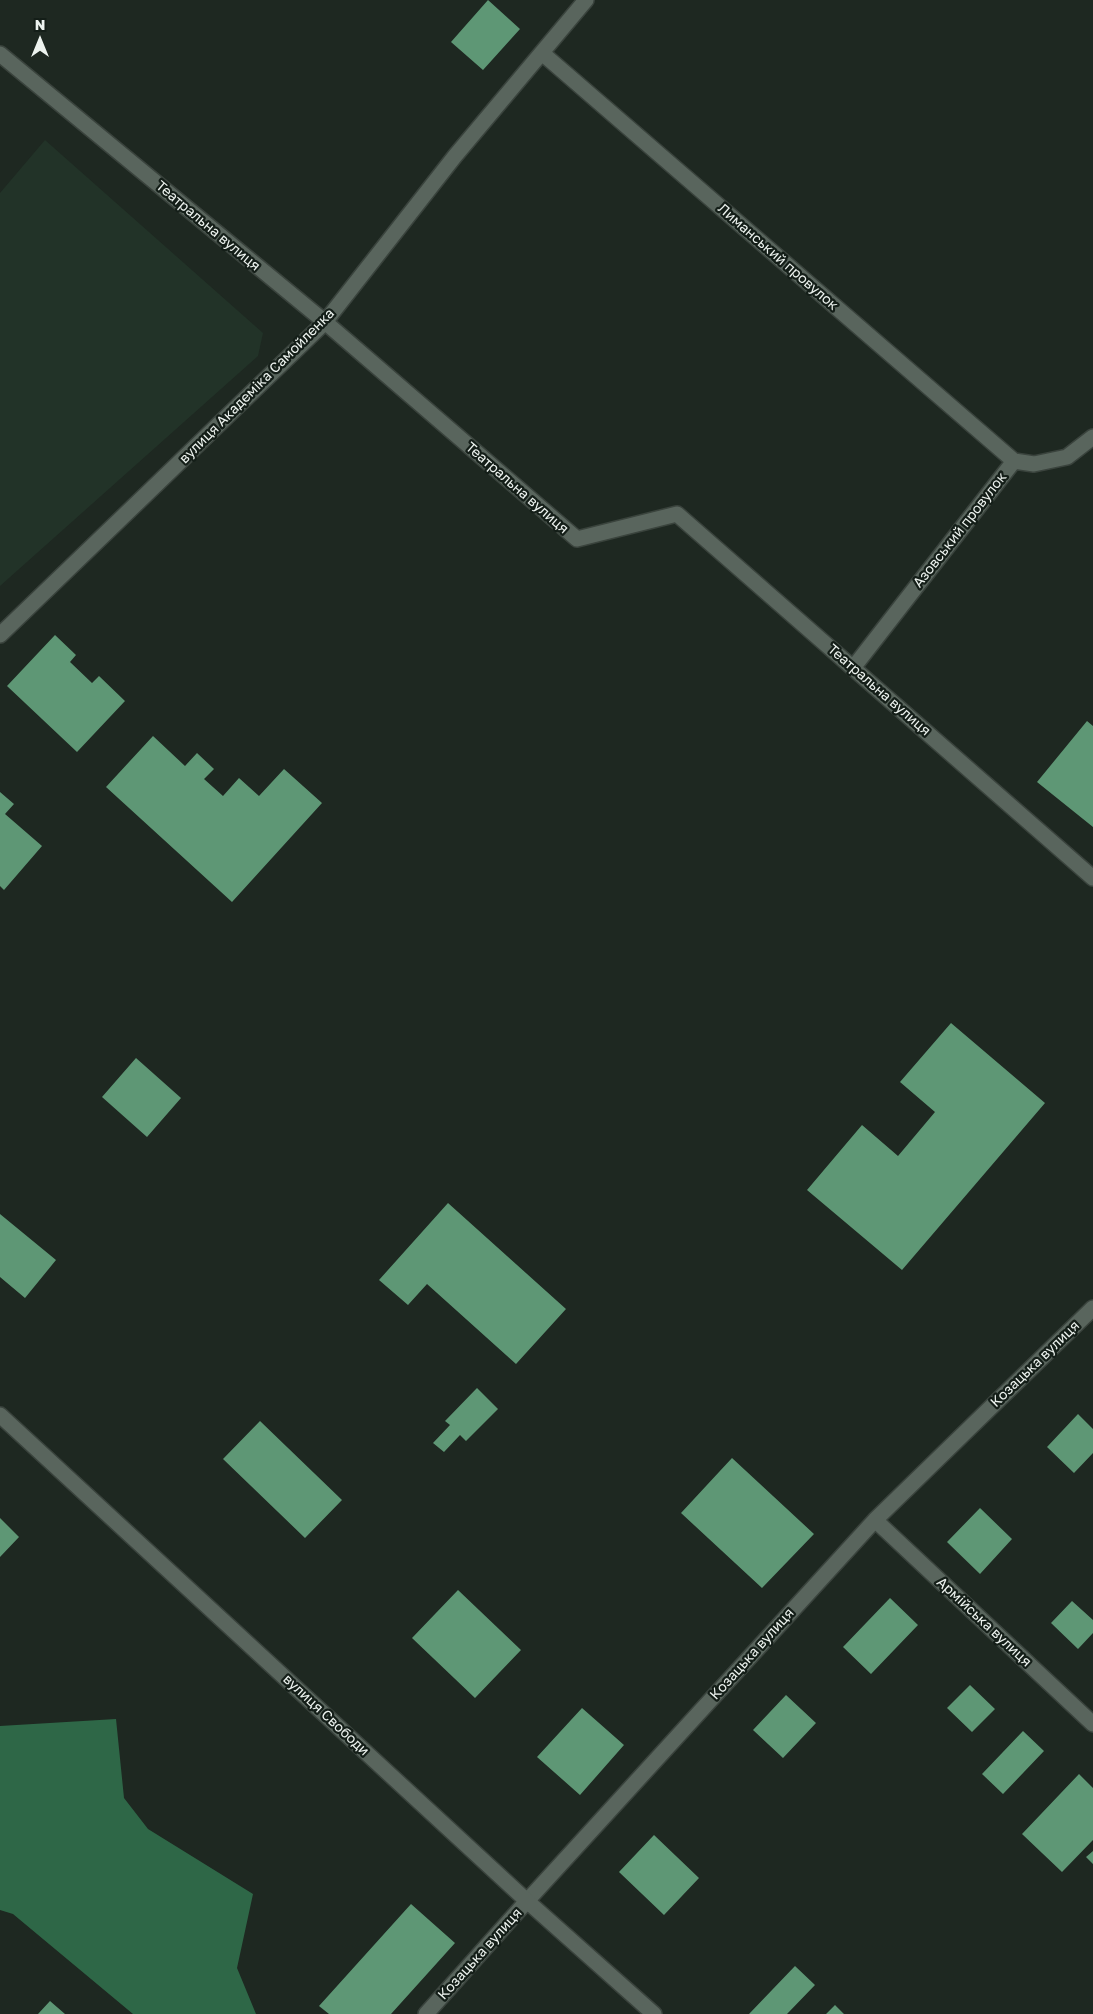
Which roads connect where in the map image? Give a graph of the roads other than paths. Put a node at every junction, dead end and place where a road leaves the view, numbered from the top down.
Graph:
1 (586, 0) edge
2 (542, 53) junction
3 (0, 54) edge
4 (325, 322) junction
5 (1093, 437) edge
6 (1014, 461) junction
7 (0, 635) edge
8 (853, 668) junction
9 (1093, 878) edge
10 (1093, 1308) edge
11 (0, 1415) edge
12 (875, 1520) junction
13 (1093, 1724) edge
14 (527, 1901) junction
15 (426, 2014) edge
16 (654, 2014) edge

1 - 2 street, вулиця Академіка Самойленка
2 - 4 street, вулиця Академіка Самойленка
2 - 6 street, Лиманський провулок
3 - 4 street, Театральна вулиця
4 - 7 street, вулиця Академіка Самойленка
4 - 8 street, Театральна вулиця
5 - 6 street, Азовський провулок
6 - 8 street, Азовський провулок
8 - 9 street, Театральна вулиця
10 - 12 street, Козацька вулиця
11 - 14 street, вулиця Свободи
12 - 13 street, Армійська вулиця
12 - 14 street, Козацька вулиця
14 - 15 street, Козацька вулиця
14 - 16 street, вулиця Свободи

